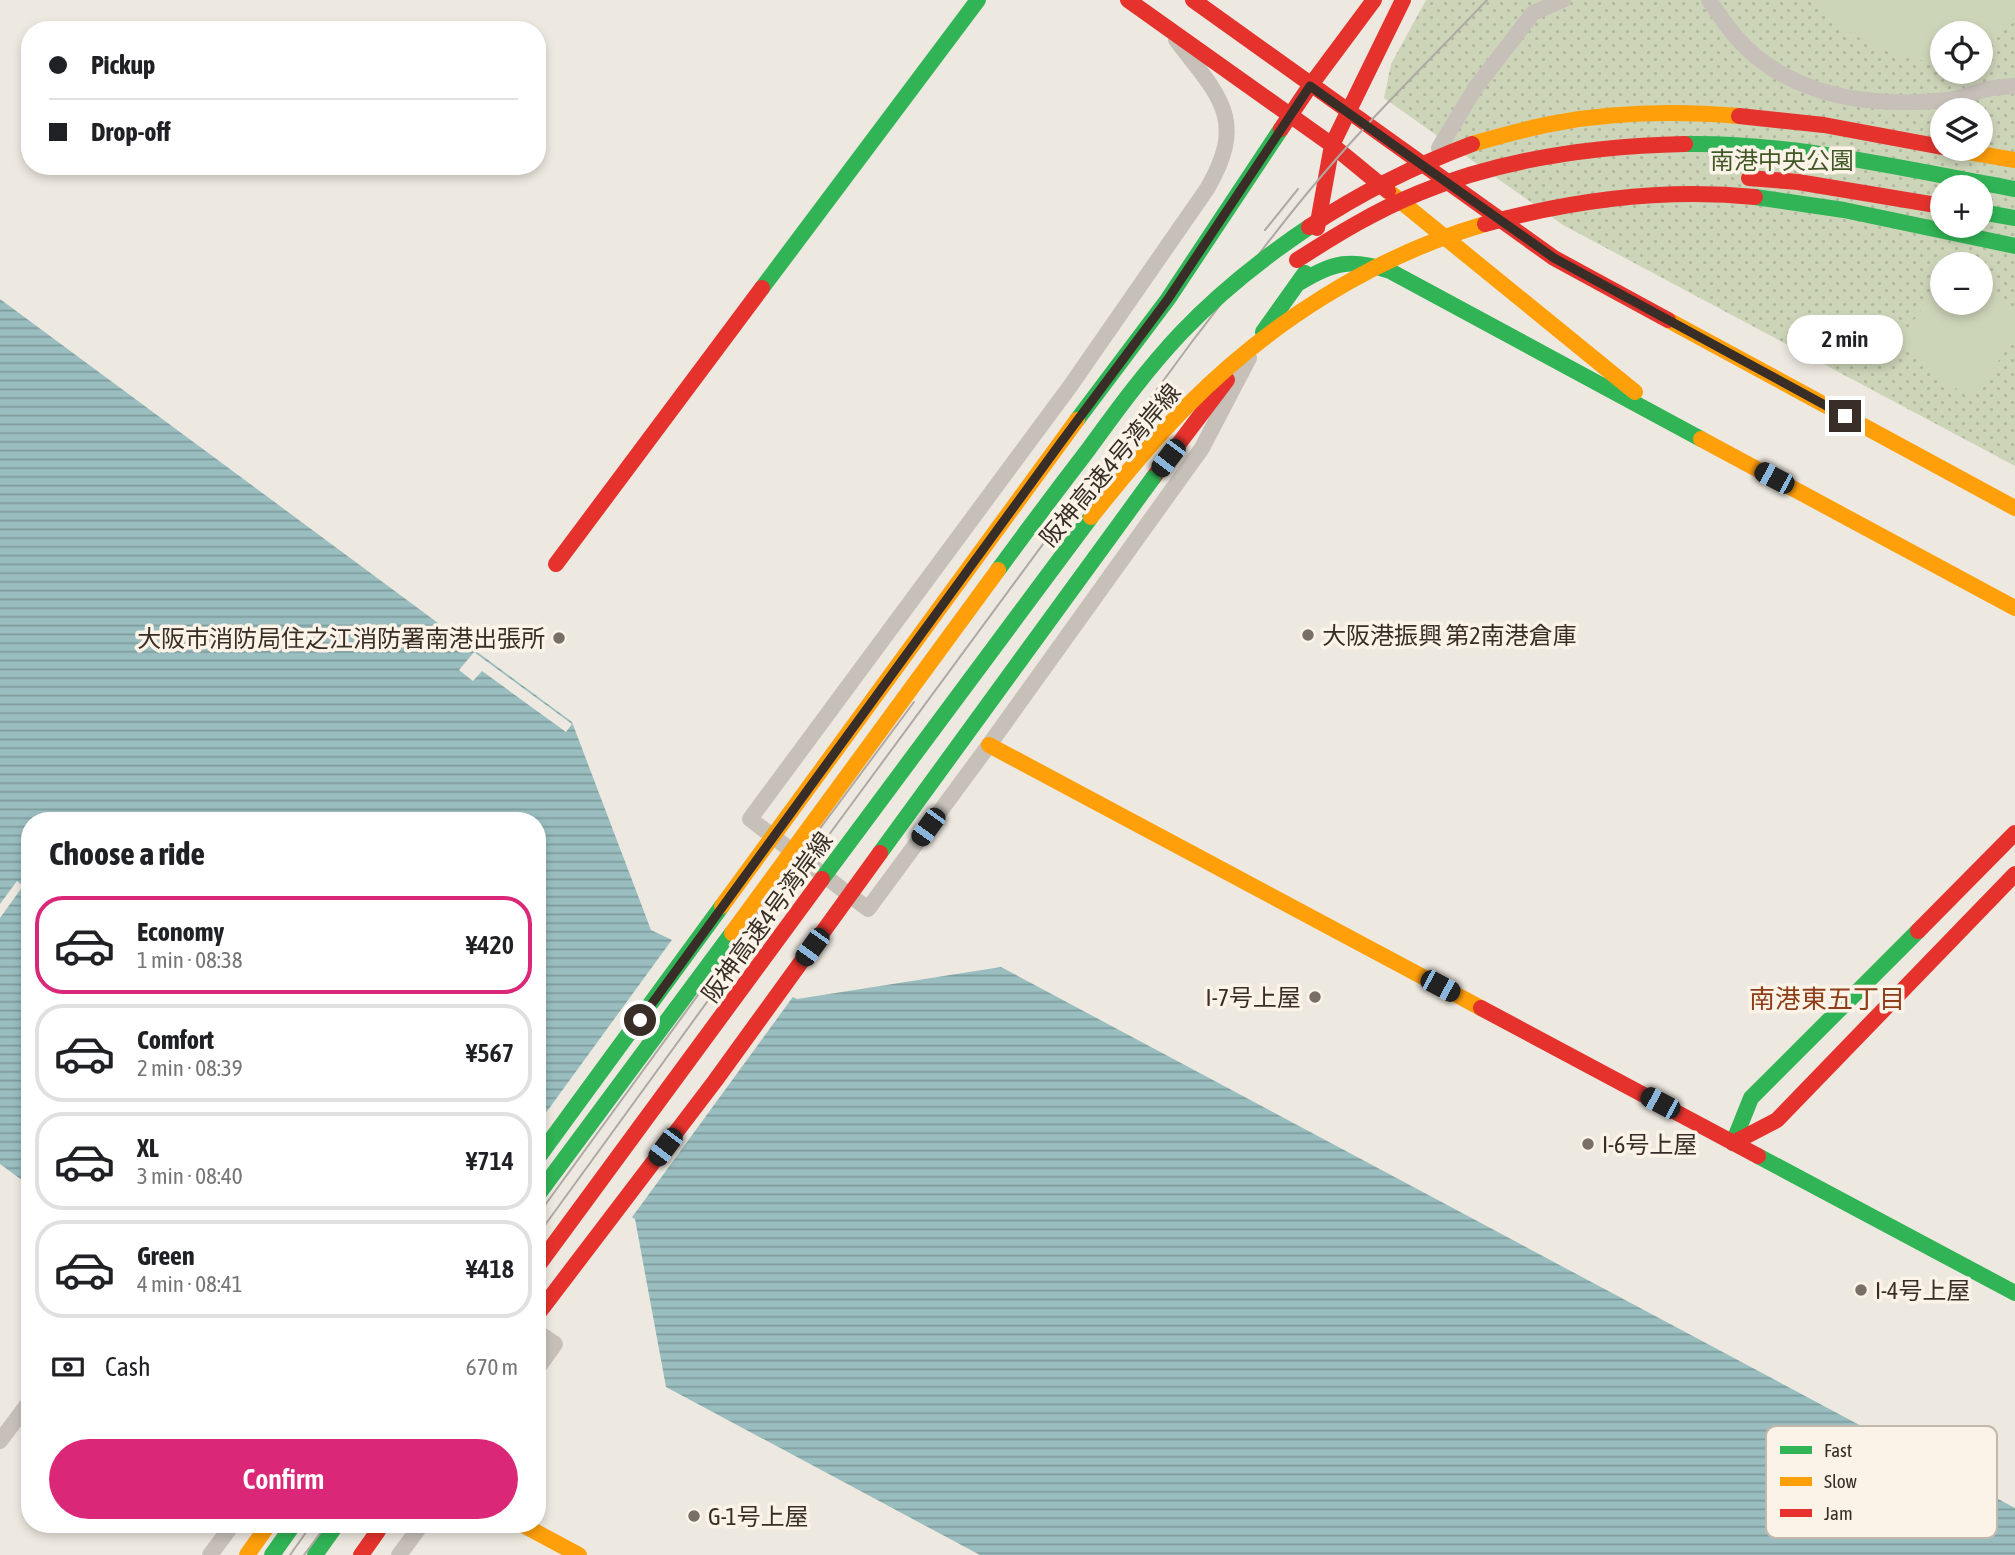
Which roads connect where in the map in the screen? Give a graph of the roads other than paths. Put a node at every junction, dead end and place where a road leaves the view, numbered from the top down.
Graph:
1 (978, 0) edge
2 (1128, 0) edge
3 (1193, 0) edge
4 (1374, 0) edge
5 (1403, 0) edge
6 (1563, 0) edge
7 (1709, 0) edge
8 (1167, 28) junction
9 (1310, 86) junction
10 (2015, 86) edge
11 (1347, 112) junction
12 (1290, 117) junction
13 (1332, 145) junction
14 (1930, 145) edge
15 (1439, 148) dead end
16 (1993, 156) edge
17 (2015, 160) edge
18 (1728, 178) dead end
19 (2015, 189) edge
20 (1498, 203) dead end
21 (1930, 204) edge
22 (1466, 213) dead end
23 (1993, 214) edge
24 (2015, 218) edge
25 (1443, 221) dead end
26 (2015, 246) edge
27 (1283, 271) dead end
28 (1299, 283) junction
29 (1260, 337) junction
30 (1170, 369) dead end
31 (1677, 426) junction
32 (2015, 508) edge
33 (1044, 509) junction
34 (1079, 531) junction
35 (556, 564) dead end
36 (2015, 608) edge
37 (989, 745) junction
38 (2015, 833) edge
39 (2015, 874) edge
40 (1733, 1143) junction
41 (546, 1147) edge
42 (546, 1184) edge
43 (546, 1255) edge
44 (2015, 1293) edge
45 (546, 1303) edge
46 (546, 1338) edge
47 (546, 1357) edge
48 (21, 1413) edge
49 (0, 1441) edge
50 (226, 1533) edge
51 (262, 1533) edge
52 (288, 1533) edge
53 (331, 1533) edge
54 (331, 1533) edge
55 (377, 1533) edge
56 (415, 1533) edge
57 (538, 1533) edge
58 (210, 1555) edge
59 (247, 1555) edge
60 (272, 1555) edge
61 (315, 1555) edge
62 (320, 1555) edge
63 (361, 1555) edge
64 (398, 1555) edge
65 (579, 1555) edge

1 - 35 main road
2 - 8 main road
3 - 9 main road
4 - 9 main road
5 - 11 main road
6 - 15 street
7 - 10 street
8 - 12 main road
8 - 37 street
9 - 11 main road
9 - 12 main road
11 - 13 main road
11 - 32 main road
12 - 13 main road
12 - 41 main road, bridge
13 - 28 main road
13 - 31 main road
14 - 33 main road, 阪神高速4号湾岸線, bridge
16 - 17 main road
18 - 21 main road, bridge
19 - 27 main road, bridge
20 - 22 main road
23 - 24 main road
25 - 34 main road, bridge
26 - 34 main road, 阪神高速4号湾岸線, bridge
28 - 29 main road
28 - 31 main road
29 - 37 street
29 - 45 main road, bridge
30 - 33 main road, bridge
31 - 36 main road
33 - 42 main road, 阪神高速4号湾岸線, bridge
34 - 43 main road, 阪神高速4号湾岸線, bridge
37 - 40 main road
38 - 40 main road
39 - 40 main road
40 - 44 main road
46 - 47 street
48 - 49 street
50 - 58 street
51 - 59 main road
52 - 60 main road
53 - 61 main road
54 - 62 main road
55 - 63 main road
56 - 64 street
57 - 65 main road

